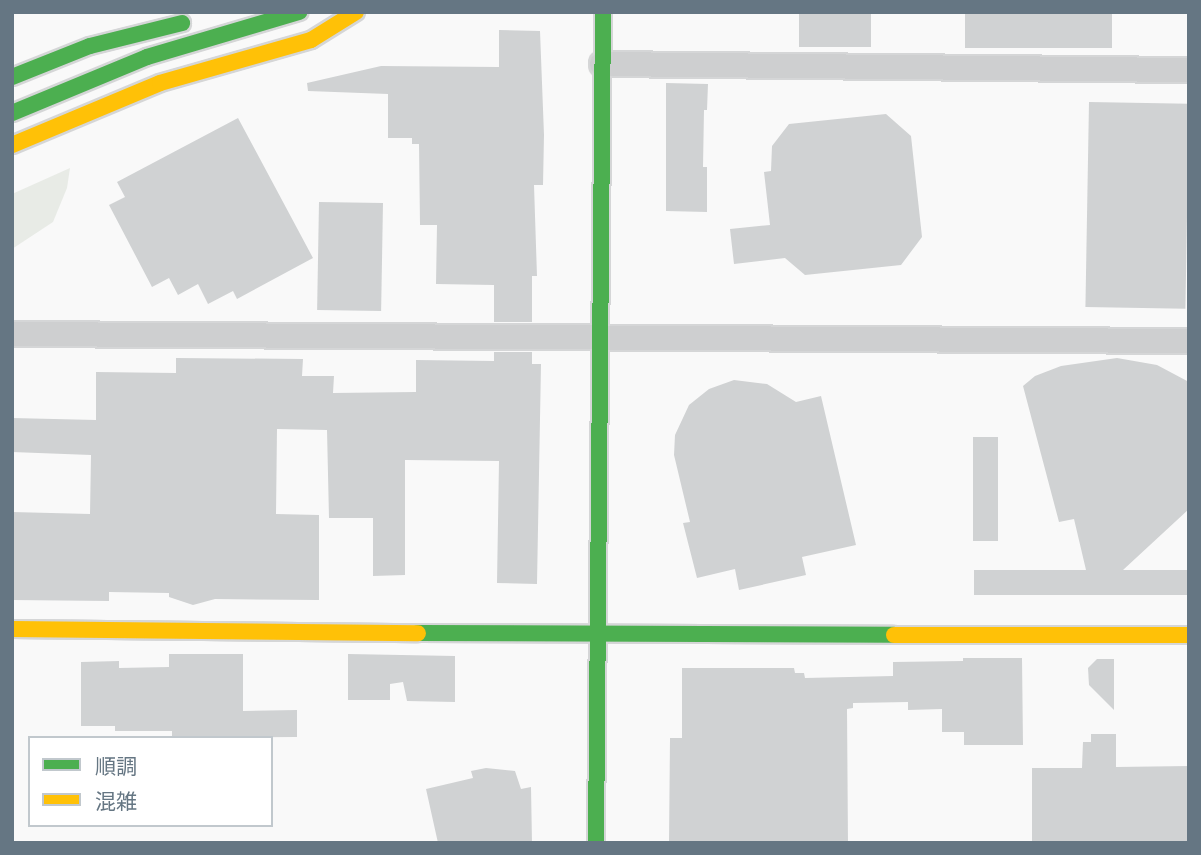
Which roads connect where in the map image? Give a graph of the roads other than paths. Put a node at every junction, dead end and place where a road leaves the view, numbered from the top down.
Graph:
1 (299, 12) edge
2 (356, 12) edge
3 (603, 12) edge
4 (198, 19) dead end
5 (601, 64) junction
6 (1189, 70) edge
7 (12, 77) edge
8 (12, 113) edge
9 (12, 145) edge
10 (12, 334) edge
11 (603, 338) junction
12 (1189, 341) edge
13 (12, 629) edge
14 (597, 635) junction
15 (1189, 635) edge
16 (597, 843) edge

1 - 8 street
2 - 9 street
3 - 5 street
4 - 7 street
5 - 6 street
5 - 11 street
10 - 11 street
11 - 12 street
11 - 14 street
13 - 14 street
14 - 15 street
14 - 16 street

